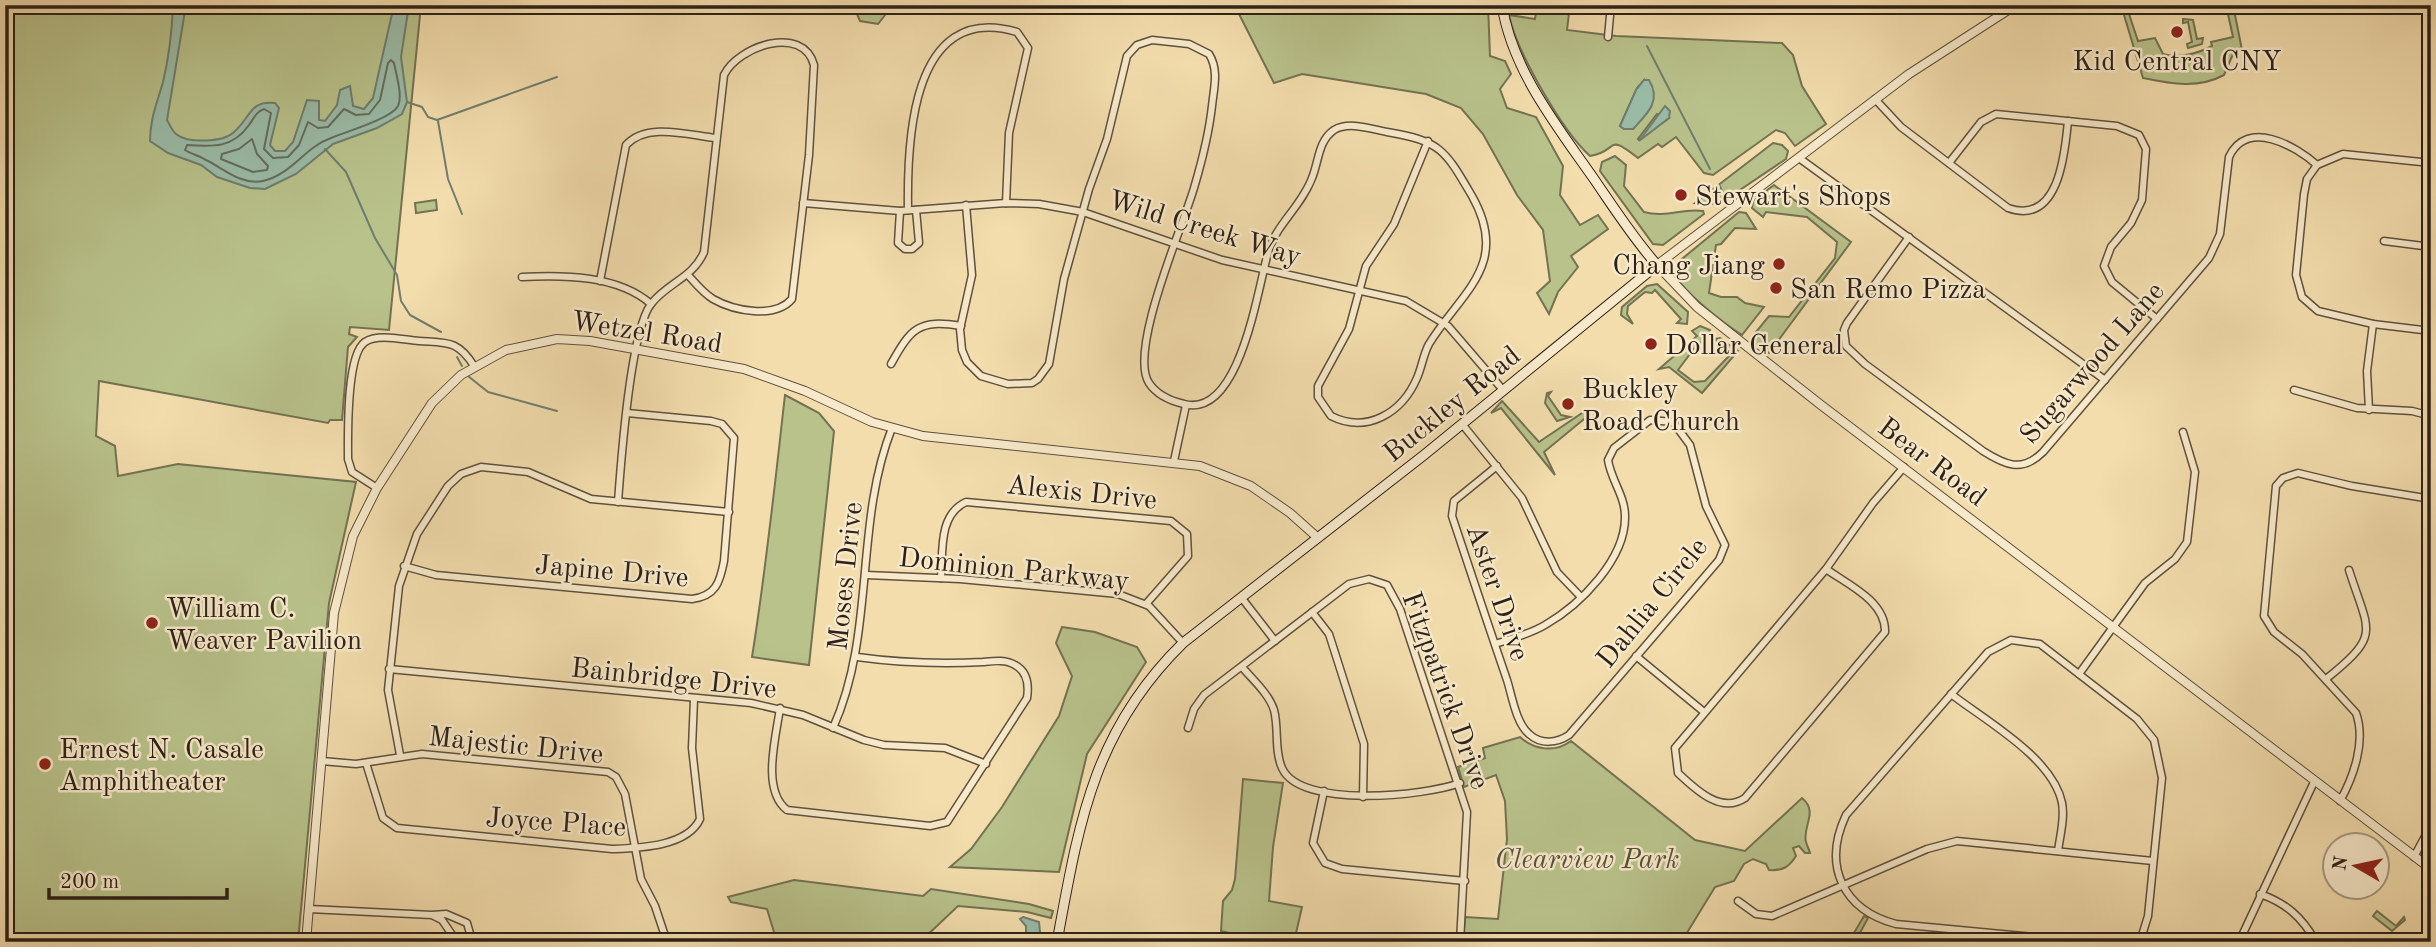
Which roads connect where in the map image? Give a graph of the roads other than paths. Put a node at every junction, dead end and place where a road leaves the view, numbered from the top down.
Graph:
1 (1503, 5) edge
2 (1611, 5) edge
3 (2016, 5) edge
4 (1608, 37) dead end
5 (1875, 99) junction
6 (2068, 121) junction
7 (716, 138) junction
8 (1428, 141) junction
9 (1799, 158) junction
10 (1949, 163) junction
11 (2431, 163) edge
12 (2317, 165) junction
13 (803, 203) junction
14 (1006, 203) junction
15 (966, 205) junction
16 (908, 210) junction
17 (1083, 212) junction
18 (1909, 237) junction
19 (2384, 241) dead end
20 (1175, 244) junction
21 (2431, 247) edge
22 (1657, 265) junction
23 (1264, 270) junction
24 (688, 275) junction
25 (522, 276) dead end
26 (600, 281) junction
27 (1360, 290) junction
28 (651, 304) junction
29 (2157, 319) junction
30 (1444, 324) junction
31 (2373, 324) junction
32 (961, 326) junction
33 (2431, 331) edge
34 (637, 349) junction
35 (891, 364) dead end
36 (474, 366) junction
37 (2105, 380) junction
38 (1503, 390) junction
39 (2294, 390) dead end
40 (1186, 405) junction
41 (2370, 410) junction
42 (627, 413) junction
43 (2431, 415) edge
44 (1462, 424) junction
45 (892, 428) junction
46 (2183, 432) dead end
47 (1174, 461) junction
48 (1497, 466) junction
49 (1904, 467) junction
50 (377, 488) junction
51 (2431, 499) edge
52 (618, 502) junction
53 (729, 512) junction
54 (1318, 538) junction
55 (2431, 562) edge
56 (404, 566) junction
57 (1826, 569) junction
58 (2349, 570) dead end
59 (866, 575) junction
60 (941, 578) junction
61 (2431, 589) edge
62 (1580, 596) junction
63 (1241, 597) junction
64 (1146, 604) junction
65 (1312, 612) junction
66 (2112, 626) junction
67 (1275, 641) junction
68 (1183, 643) junction
69 (1495, 645) junction
70 (1636, 656) junction
71 (857, 657) junction
72 (1242, 667) junction
73 (389, 669) junction
74 (2079, 674) junction
75 (2326, 679) junction
76 (1951, 694) junction
77 (694, 698) junction
78 (780, 708) junction
79 (1704, 712) junction
80 (833, 728) junction
81 (1188, 728) dead end
82 (1542, 741) joint
83 (400, 755) junction
84 (322, 761) junction
85 (366, 763) junction
86 (986, 764) junction
87 (2314, 782) junction
88 (1460, 783) junction
89 (1324, 791) junction
90 (1363, 797) junction
91 (2340, 802) junction
92 (2431, 825) edge
93 (634, 848) junction
94 (2058, 851) junction
95 (2414, 857) junction
96 (2153, 861) junction
97 (2431, 869) edge
98 (1465, 881) junction
99 (1843, 887) junction
100 (2260, 894) junction
101 (1738, 901) dead end
102 (309, 909) junction
103 (432, 915) junction
104 (306, 942) edge
105 (667, 942) edge
106 (1057, 942) edge
107 (1460, 942) edge
108 (2087, 942) edge
109 (2140, 942) edge
110 (2239, 942) edge
111 (2316, 942) edge

1 - 22 main road, Bear Road
2 - 4 street
3 - 5 street, Buckley Road
5 - 9 street, Buckley Road
5 - 10 street
6 - 10 street
6 - 10 street
6 - 29 street
7 - 13 street
7 - 24 street
7 - 26 street
8 - 23 street
8 - 27 street
8 - 30 street
9 - 18 street
9 - 22 street, Buckley Road
11 - 12 street
12 - 29 street, Sugarwood Lane
12 - 31 street
13 - 16 street, Wild Creek Way
13 - 24 street
14 - 15 street, Wild Creek Way
14 - 16 street
14 - 17 street, Wild Creek Way
15 - 16 street, Wild Creek Way
15 - 32 street
16 - 16 street
17 - 20 street, Wild Creek Way
17 - 20 street
17 - 32 street
18 - 37 street
18 - 37 street, Sugarwood Lane
19 - 21 street
20 - 23 street, Wild Creek Way
20 - 40 street
22 - 38 main road, Buckley Road
22 - 49 street, Bear Road
23 - 27 street, Wild Creek Way
23 - 40 street
24 - 28 street
25 - 26 street
26 - 28 street
27 - 30 street, Wild Creek Way
27 - 30 street
28 - 34 street
29 - 37 street, Sugarwood Lane
30 - 38 street, Wild Creek Way
31 - 33 street
31 - 41 street
32 - 35 street
34 - 36 street, Wetzel Road
34 - 42 street
34 - 45 street, Wetzel Road
36 - 50 street, Wetzel Road
36 - 50 street
38 - 44 main road, Buckley Road
39 - 41 street
40 - 47 street
41 - 43 street
42 - 52 street
42 - 53 street, Japine Drive
44 - 48 street
44 - 54 main road, Buckley Road
45 - 47 street, Wetzel Road
45 - 59 street, Moses Drive
46 - 66 street
47 - 54 street, Wetzel Road
48 - 62 street
48 - 69 street, Aster Drive
49 - 57 street
49 - 66 street, Bear Road
50 - 84 street, Wetzel Road
51 - 75 street
52 - 53 street
52 - 56 street
53 - 56 street, Japine Drive
54 - 63 main road, Buckley Road
55 - 61 street
56 - 73 street
57 - 79 street
57 - 79 street
58 - 75 street
59 - 60 street, Dominion Parkway
59 - 71 street, Moses Drive
60 - 64 street, Dominion Parkway
60 - 64 street, Alexis Drive
62 - 69 street, Dahlia Circle
62 - 70 street, Dahlia Circle
63 - 67 street
63 - 68 main road, Buckley Road
64 - 68 street, Dominion Parkway
65 - 67 street, Fitzpatrick Drive
65 - 88 street, Fitzpatrick Drive
65 - 90 street
66 - 74 street
66 - 87 street, Bear Road
67 - 72 street, Fitzpatrick Drive
68 - 106 main road, Buckley Road
69 - 82 street, Aster Drive
70 - 79 street
70 - 82 street, Dahlia Circle
71 - 80 street, Moses Drive
71 - 86 street
72 - 81 street, Fitzpatrick Drive
72 - 89 street
73 - 77 street, Bainbridge Drive
73 - 83 street
74 - 76 street
74 - 96 street
75 - 91 street
76 - 94 street
76 - 99 street
77 - 78 street, Bainbridge Drive
77 - 93 street, Joyce Place
78 - 80 street, Bainbridge Drive
78 - 86 street
80 - 86 street, Bainbridge Drive
83 - 85 street, Majestic Drive
83 - 93 street, Majestic Drive
84 - 85 street, Majestic Drive
84 - 102 street, Wetzel Road
85 - 93 street, Joyce Place
87 - 91 street, Bear Road
87 - 100 street
88 - 90 street
88 - 98 street, Fitzpatrick Drive
89 - 90 street
89 - 98 street
91 - 95 street, Bear Road
92 - 95 street
93 - 105 street, Majestic Drive
94 - 96 street
94 - 99 street
95 - 97 street, Bear Road
96 - 109 street
98 - 107 street, Fitzpatrick Drive
99 - 101 street
99 - 108 street
100 - 110 street
100 - 111 street
102 - 103 street
102 - 104 street, Wetzel Road
103 - 103 street

